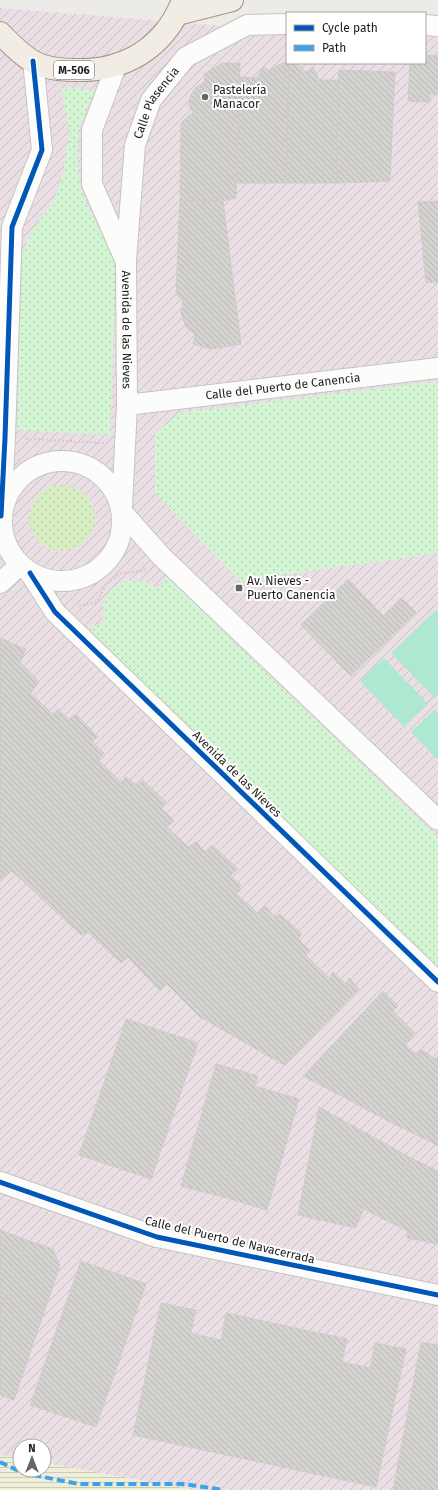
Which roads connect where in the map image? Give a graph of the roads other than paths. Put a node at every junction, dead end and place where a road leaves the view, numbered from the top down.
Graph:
1 (232, 0) edge
2 (180, 7) edge
3 (286, 24) edge
4 (426, 25) edge
5 (438, 26) edge
6 (0, 33) edge
7 (33, 61) junction
8 (116, 66) junction
9 (126, 262) junction
10 (438, 368) edge
11 (127, 405) junction
12 (122, 510) junction
13 (1, 516) junction
14 (25, 569) junction
15 (0, 584) edge
16 (438, 820) edge
17 (438, 982) edge
18 (0, 1182) edge
19 (438, 1295) edge

1 - 2 main road, M-506
2 - 8 main road, M-506
3 - 9 street, Calle Plasencia
4 - 5 street
6 - 7 main road, M-506
7 - 8 main road, M-506
7 - 13 street
8 - 9 street, Avenida de las Nieves
9 - 11 street, Avenida de las Nieves
10 - 11 street, Calle del Puerto de Canencia
11 - 12 street, Avenida de las Nieves
12 - 13 street
12 - 14 street
12 - 16 street
13 - 14 street
14 - 15 street
14 - 17 street, Avenida de las Nieves
18 - 19 street, Calle del Puerto de Navacerrada

